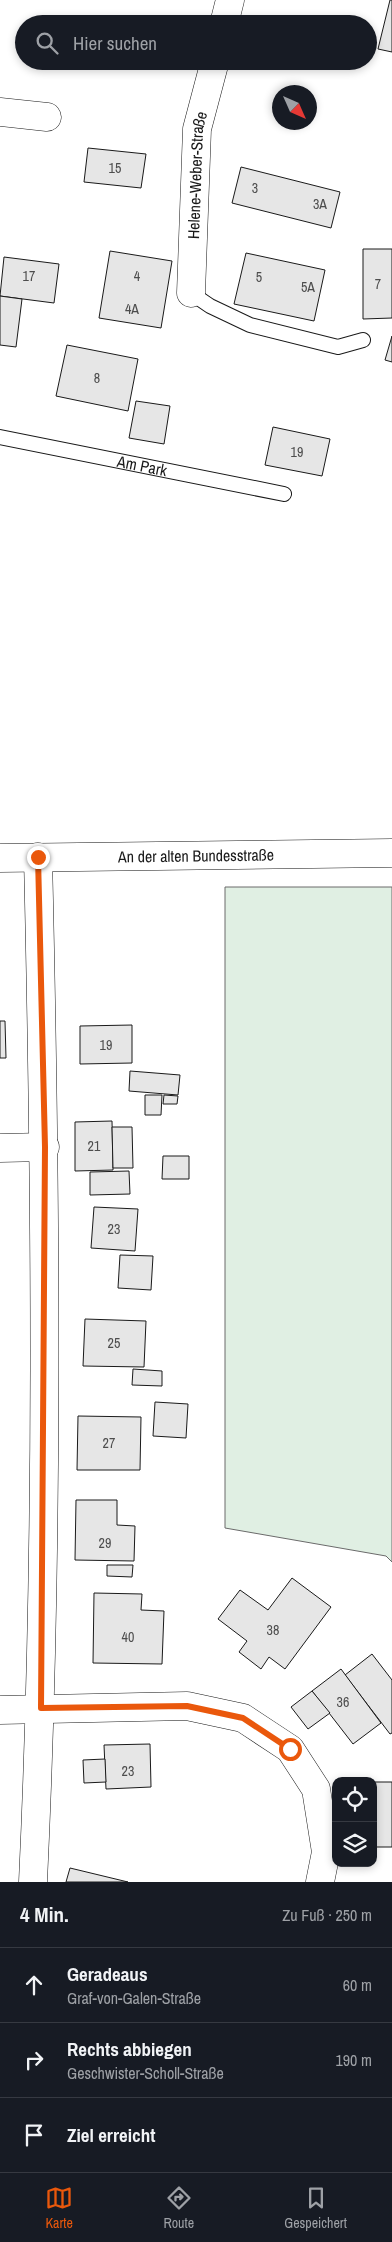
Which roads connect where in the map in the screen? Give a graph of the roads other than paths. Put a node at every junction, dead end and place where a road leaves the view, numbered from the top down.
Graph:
1 (230, 0) edge
2 (226, 15) edge
3 (212, 70) edge
4 (0, 112) edge
5 (47, 117) dead end
6 (191, 292) joint
7 (363, 340) dead end
8 (0, 436) edge
9 (284, 494) dead end
10 (392, 853) edge
11 (38, 857) junction
12 (0, 858) edge
13 (45, 1147) junction
14 (0, 1148) edge
15 (41, 1708) junction
16 (0, 1710) edge
17 (33, 1882) edge
18 (320, 1882) edge

1 - 2 street
3 - 6 street, Helene-Weber-Straße
4 - 5 street
6 - 7 lane
8 - 9 lane, Am Park
10 - 11 street, An der alten Bundesstraße
11 - 12 street, An der alten Bundesstraße
11 - 13 street
13 - 14 street
13 - 15 street
15 - 16 street
15 - 17 street
15 - 18 street

